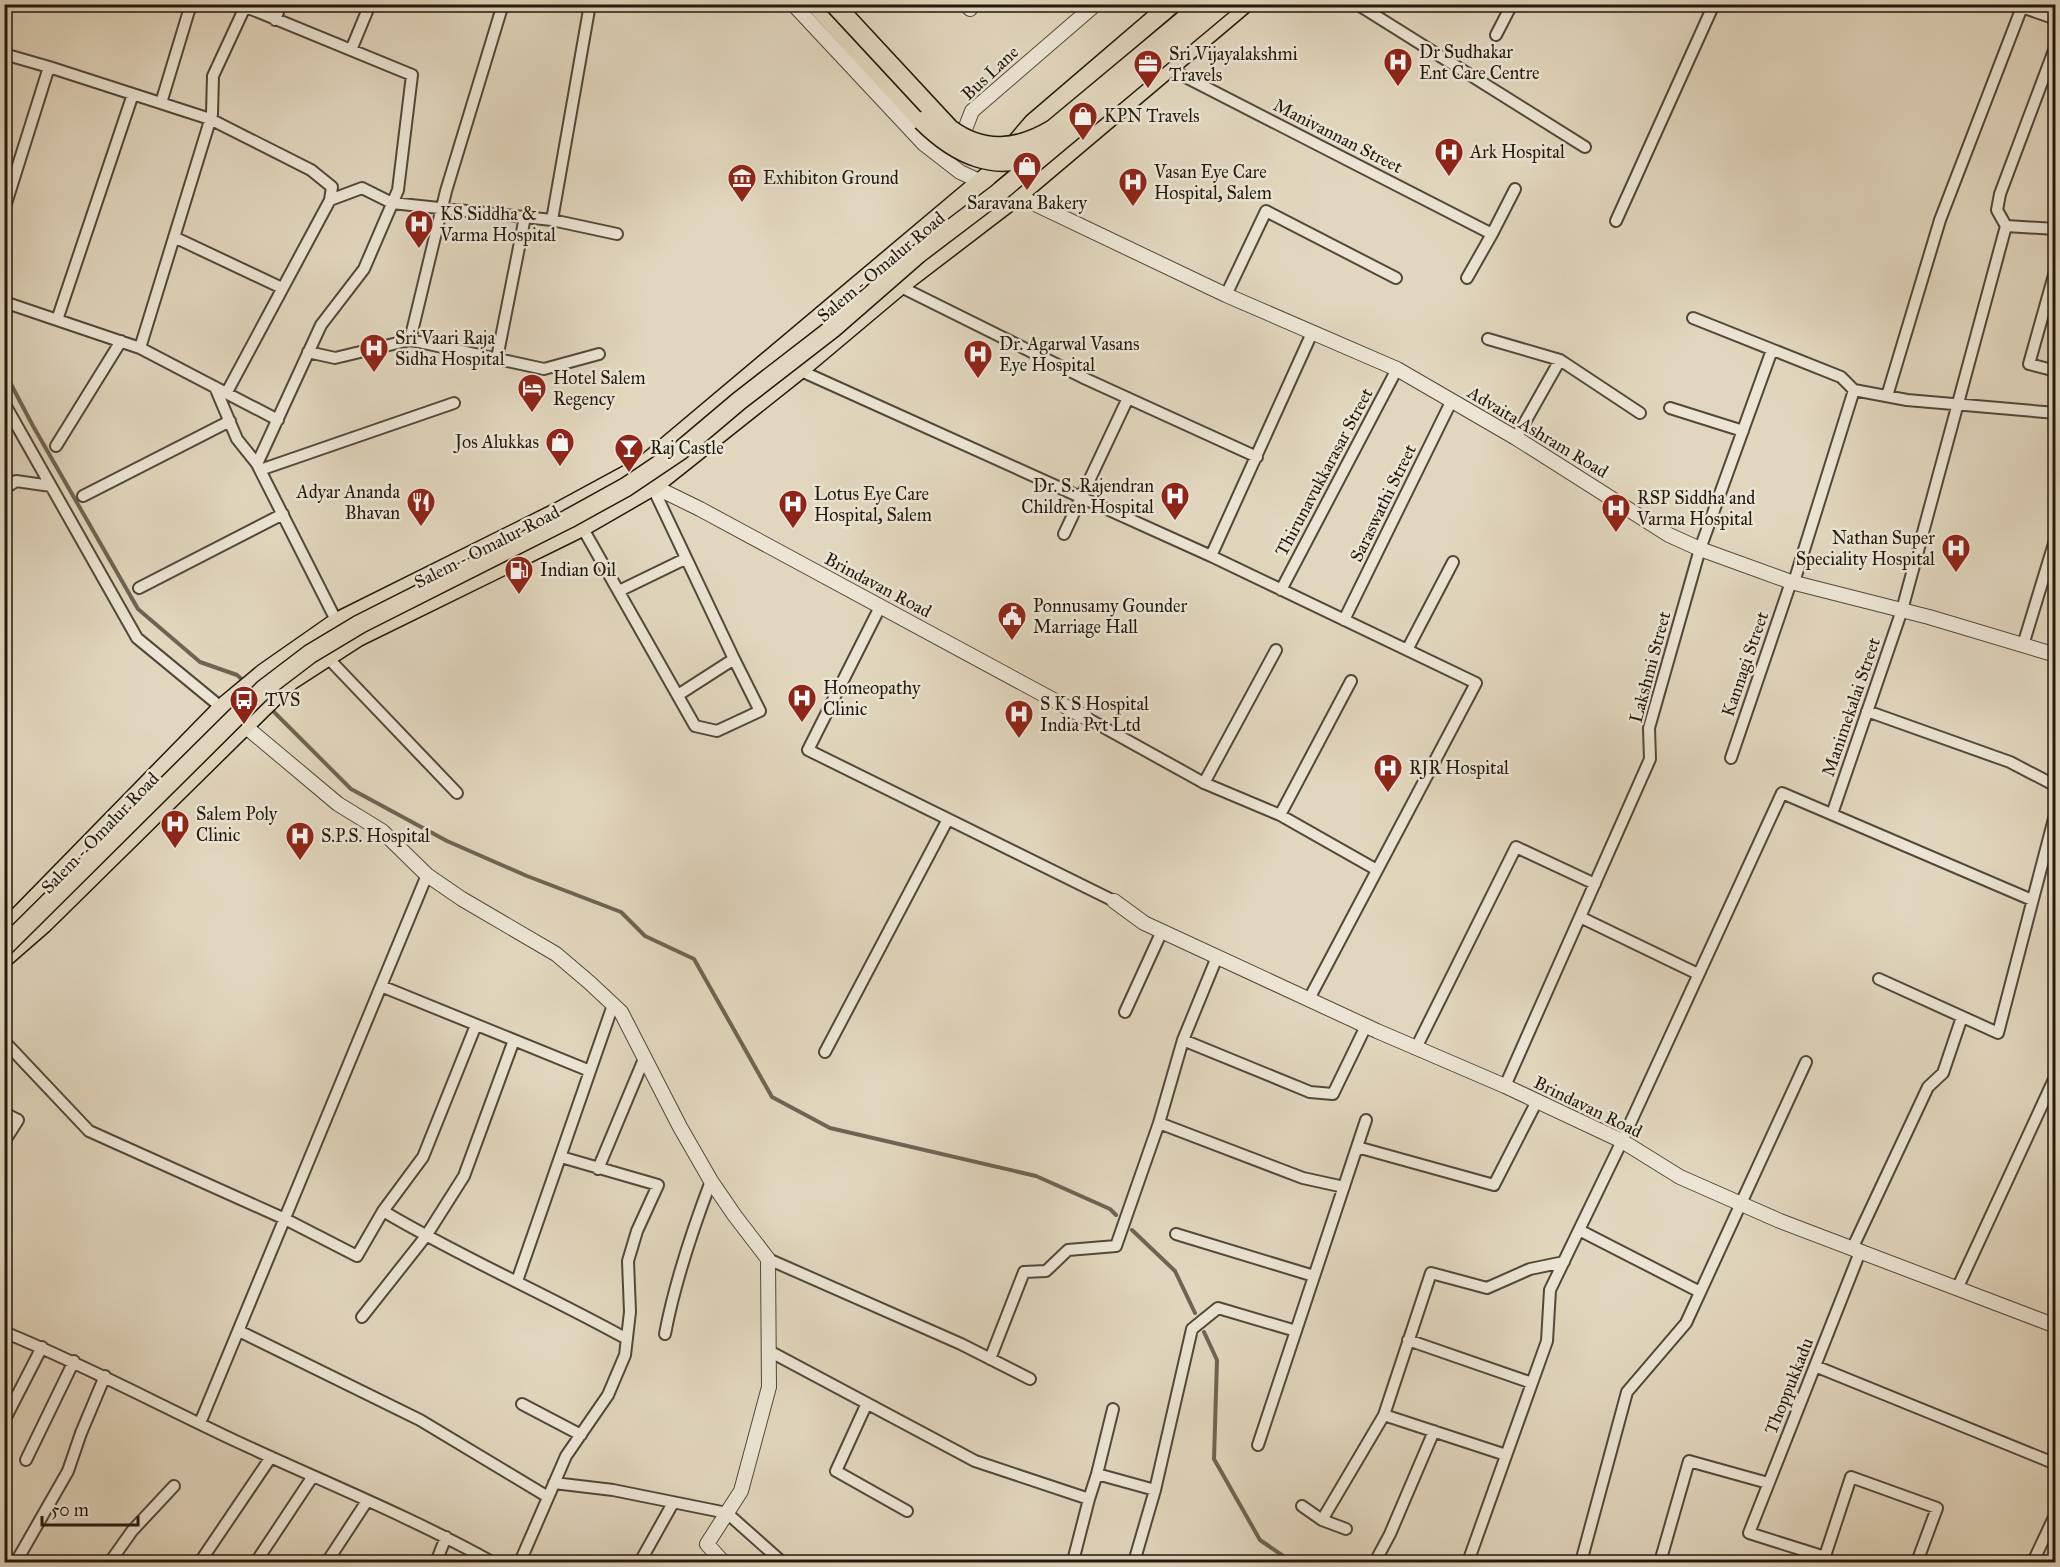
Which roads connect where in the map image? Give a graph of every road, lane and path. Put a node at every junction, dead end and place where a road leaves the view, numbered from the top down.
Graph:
1 (191, 4) edge
2 (281, 4) edge
3 (370, 4) edge
4 (503, 4) edge
5 (590, 4) edge
6 (793, 4) edge
7 (815, 4) edge
8 (834, 4) edge
9 (1096, 4) edge
10 (1172, 4) edge
11 (1189, 4) edge
12 (1203, 4) edge
13 (1224, 4) edge
14 (1244, 4) edge
15 (1357, 4) edge
16 (1512, 4) edge
17 (1714, 4) edge
18 (242, 6) edge
19 (2018, 6) edge
20 (2055, 19) edge
21 (275, 20) junction
22 (1496, 35) dead end
23 (2055, 45) edge
24 (351, 50) junction
25 (4, 54) edge
26 (49, 67) junction
27 (1168, 68) junction
28 (133, 94) junction
29 (161, 103) junction
30 (210, 119) junction
31 (1061, 140) junction
32 (1585, 147) dead end
33 (960, 172) junction
34 (978, 185) junction
35 (1515, 189) dead end
36 (1017, 195) junction
37 (330, 200) junction
38 (392, 203) junction
39 (5, 208) edge
40 (442, 209) junction
41 (525, 217) junction
42 (552, 220) junction
43 (1616, 222) dead end
44 (2006, 226) junction
45 (2055, 229) edge
46 (617, 234) dead end
47 (1492, 234) junction
48 (174, 237) junction
49 (2055, 268) edge
50 (1396, 278) dead end
51 (1467, 278) dead end
52 (898, 286) junction
53 (282, 288) junction
54 (1226, 295) junction
55 (4, 302) edge
56 (1693, 318) dead end
57 (57, 320) junction
58 (1312, 333) junction
59 (1488, 339) dead end
60 (410, 340) junction
61 (121, 341) junction
62 (140, 348) junction
63 (1772, 350) junction
64 (308, 352) junction
65 (599, 354) dead end
66 (497, 358) junction
67 (1560, 360) junction
68 (1397, 369) junction
69 (799, 370) junction
70 (2055, 371) edge
71 (215, 387) junction
72 (1854, 390) junction
73 (227, 392) junction
74 (1887, 396) junction
75 (1128, 398) junction
76 (1452, 400) junction
77 (4, 403) edge
78 (454, 403) dead end
79 (1959, 404) junction
80 (1670, 408) dead end
81 (1640, 413) dead end
82 (2055, 413) edge
83 (278, 420) junction
84 (230, 421) junction
85 (1743, 431) junction
86 (1516, 438) junction
87 (56, 446) dead end
88 (1257, 457) junction
89 (643, 466) junction
90 (259, 467) junction
91 (51, 486) junction
92 (652, 486) junction
93 (4, 489) edge
94 (83, 496) dead end
95 (1081, 498) junction
96 (283, 514) junction
97 (582, 527) junction
98 (1064, 534) dead end
99 (2055, 537) edge
100 (1700, 549) junction
101 (1211, 556) junction
102 (685, 559) junction
103 (1453, 562) dead end
104 (1793, 582) junction
105 (139, 588) dead end
106 (1281, 590) junction
107 (619, 591) junction
108 (880, 607) junction
109 (1902, 610) junction
110 (1344, 620) junction
111 (337, 622) junction
112 (2023, 645) junction
113 (1276, 650) dead end
114 (1407, 650) junction
115 (2055, 655) edge
116 (327, 657) junction
117 (734, 659) junction
118 (1351, 681) dead end
119 (678, 695) junction
120 (222, 708) junction
121 (1867, 711) junction
122 (1085, 717) joint
123 (244, 725) junction
124 (1731, 758) dead end
125 (1204, 783) junction
126 (2055, 786) edge
127 (457, 794) dead end
128 (2055, 811) edge
129 (1832, 814) junction
130 (1280, 815) junction
131 (948, 819) junction
132 (1377, 870) junction
133 (427, 874) junction
134 (1594, 884) junction
135 (2032, 900) junction
136 (1114, 901) joint
137 (1580, 917) junction
138 (4, 931) edge
139 (1162, 931) junction
140 (4, 947) edge
141 (1217, 957) junction
142 (4, 958) edge
143 (1698, 974) junction
144 (1879, 979) dead end
145 (381, 986) junction
146 (1309, 999) junction
147 (613, 1005) junction
148 (1125, 1012) dead end
149 (1962, 1017) junction
150 (476, 1025) junction
151 (1366, 1026) junction
152 (514, 1040) junction
153 (1183, 1040) junction
154 (4, 1041) edge
155 (1416, 1048) junction
156 (825, 1052) dead end
157 (644, 1059) junction
158 (1806, 1062) dead end
159 (590, 1071) junction
160 (2055, 1075) edge
161 (1505, 1086) junction
162 (1537, 1101) junction
163 (4, 1113) edge
164 (1366, 1120) dead end
165 (1160, 1123) junction
166 (4, 1142) edge
167 (1622, 1142) junction
168 (1357, 1147) junction
169 (561, 1157) junction
170 (598, 1169) junction
171 (711, 1181) junction
172 (1344, 1187) junction
173 (1740, 1203) junction
174 (383, 1211) junction
175 (285, 1219) junction
176 (1579, 1230) junction
177 (1176, 1234) dead end
178 (426, 1236) junction
179 (1856, 1250) junction
180 (768, 1259) junction
181 (1564, 1262) junction
182 (1314, 1276) junction
183 (517, 1281) junction
184 (1957, 1289) junction
185 (1700, 1292) junction
186 (362, 1317) dead end
187 (2055, 1326) edge
188 (239, 1331) junction
189 (1296, 1331) junction
190 (4, 1332) edge
191 (665, 1334) dead end
192 (627, 1339) junction
193 (1408, 1340) junction
194 (42, 1347) junction
195 (769, 1351) junction
196 (990, 1359) junction
197 (74, 1361) junction
198 (1815, 1366) junction
199 (105, 1376) junction
200 (1029, 1379) dead end
201 (1532, 1383) junction
202 (867, 1403) junction
203 (522, 1404) dead end
204 (1113, 1409) dead end
205 (1384, 1415) junction
206 (4, 1421) edge
207 (200, 1423) junction
208 (1434, 1431) junction
209 (581, 1435) junction
210 (1258, 1445) dead end
211 (1506, 1455) junction
212 (272, 1457) junction
213 (26, 1460) dead end
214 (2055, 1464) edge
215 (1097, 1474) junction
216 (313, 1476) junction
217 (554, 1483) junction
218 (1768, 1483) junction
219 (174, 1486) dead end
220 (1155, 1490) junction
221 (548, 1497) junction
222 (1089, 1499) junction
223 (367, 1501) junction
224 (673, 1503) junction
225 (1302, 1506) dead end
226 (907, 1511) dead end
227 (727, 1513) junction
228 (2055, 1513) edge
229 (1322, 1520) junction
230 (1346, 1529) dead end
231 (447, 1537) junction
232 (1824, 1560) edge
233 (16, 1563) edge
234 (110, 1563) edge
235 (200, 1563) edge
236 (256, 1563) edge
237 (327, 1563) edge
238 (436, 1563) edge
239 (492, 1563) edge
240 (520, 1563) edge
241 (640, 1563) edge
242 (723, 1563) edge
243 (782, 1563) edge
244 (1078, 1563) edge
245 (1134, 1563) edge
246 (1375, 1563) edge
247 (1468, 1563) edge
248 (1581, 1563) edge
249 (1660, 1563) edge
250 (1917, 1563) edge
251 (2033, 1563) edge

1 - 29 street
2 - 21 street
3 - 24 street
4 - 40 street
5 - 42 street
6 - 33 street
7 - 31 main road, bridge
8 - 12 main road, bridge
9 - 33 street, Bus Lane
10 - 34 main road
11 - 34 main road
13 - 31 main road, bridge
14 - 27 main road
15 - 32 street
16 - 22 street
17 - 43 street
18 - 21 street
18 - 30 street
19 - 20 street
19 - 74 street
21 - 24 street
23 - 44 street
24 - 38 street
25 - 26 street
26 - 28 street
26 - 39 street
27 - 36 main road
27 - 47 street, Manivannan Street
28 - 29 street
28 - 57 street
29 - 30 street
30 - 37 street
30 - 48 street
31 - 140 main road, bridge
33 - 34 street, Bus Lane
34 - 36 street, Advaita Ashram Road
34 - 89 main road, Salem - Omalur Road
35 - 47 street
36 - 52 main road
36 - 54 street, Advaita Ashram Road
37 - 38 street
37 - 53 street
38 - 40 street
38 - 64 street
40 - 41 street
40 - 60 street
41 - 42 street
41 - 66 street
42 - 46 street
44 - 45 street
44 - 79 street, Manimekalai Street
47 - 51 street
48 - 53 street
48 - 62 street
49 - 70 street
50 - 54 street
52 - 69 main road
52 - 75 street
53 - 73 street
54 - 58 street, Advaita Ashram Road
55 - 57 street
56 - 63 street
57 - 61 street
58 - 68 street, Advaita Ashram Road
58 - 88 street
59 - 67 street
60 - 64 street
60 - 66 street
61 - 62 street
61 - 87 street
62 - 71 street
63 - 72 street
63 - 85 street, Lakshmi Street
64 - 83 street
65 - 66 street
67 - 81 street
67 - 86 street
68 - 76 street, Advaita Ashram Road
68 - 106 street, Thirunavukkarasar Street
69 - 92 main road
69 - 95 street
71 - 73 street
71 - 84 street
72 - 74 street
72 - 104 street, Kannagi Street
73 - 83 street
74 - 79 street
75 - 88 street
75 - 95 street
76 - 86 street, Advaita Ashram Road
76 - 110 street, Saraswathi Street
77 - 91 street
78 - 90 street
79 - 82 street
79 - 109 street, Manimekalai Street
80 - 85 street
83 - 90 street
84 - 90 street
84 - 94 street
85 - 100 street, Lakshmi Street
86 - 100 street, Advaita Ashram Road
88 - 101 street
89 - 92 street
89 - 111 main road, Salem - Omalur Road
90 - 96 street
91 - 93 street
91 - 120 street
92 - 97 main road
92 - 102 street
92 - 108 street, Brindavan Road
95 - 98 street
95 - 101 street
96 - 105 street
96 - 111 street
97 - 107 street
97 - 116 main road
99 - 112 street
100 - 104 street, Advaita Ashram Road
100 - 134 street, Lakshmi Street
101 - 106 street
102 - 107 street
102 - 117 street
103 - 114 street
104 - 109 street, Advaita Ashram Road
104 - 124 street, Kannagi Street
106 - 110 street
107 - 119 street
108 - 122 street, Brindavan Road
108 - 131 street
109 - 112 street, Advaita Ashram Road
109 - 121 street, Manimekalai Street
110 - 114 street
111 - 120 main road, Salem - Omalur Road
112 - 115 street, Advaita Ashram Road
113 - 125 street
114 - 132 street
116 - 123 main road
116 - 127 street
117 - 119 street
117 - 119 street
118 - 130 street
120 - 123 street
120 - 138 main road, Salem - Omalur Road
121 - 126 street
121 - 129 street, Manimekalai Street
122 - 125 street
123 - 133 street
123 - 142 main road
125 - 130 street
128 - 135 street
129 - 135 street
129 - 143 street
130 - 132 street
131 - 136 street
131 - 156 street
132 - 146 street
133 - 145 street
133 - 147 street
134 - 137 street, Lakshmi Street
134 - 155 street
135 - 149 street
136 - 139 street, Brindavan Road
137 - 143 street
137 - 161 street, Lakshmi Street
139 - 141 street, Brindavan Road
139 - 148 street
141 - 146 street, Brindavan Road
141 - 153 street
143 - 167 street
144 - 149 street
145 - 150 street
145 - 175 street
146 - 151 street, Brindavan Road
147 - 157 street
147 - 159 street
149 - 179 street, Thoppukkadu
150 - 152 street
150 - 174 street
151 - 153 street
151 - 155 street, Brindavan Road
152 - 159 street
152 - 178 street
153 - 165 street
154 - 175 street
155 - 161 street, Brindavan Road
157 - 170 street
157 - 171 street
158 - 173 street
159 - 169 street
160 - 184 street
161 - 162 street, Brindavan Road
162 - 167 street, Brindavan Road
162 - 168 street
163 - 166 street
164 - 168 street
165 - 172 street
165 - 196 street
167 - 173 street, Brindavan Road
167 - 176 street
168 - 172 street
169 - 170 street
169 - 183 street
170 - 192 street
171 - 180 street
171 - 191 street
172 - 182 street
173 - 179 street, Brindavan Road
173 - 185 street
174 - 175 street
174 - 178 street
175 - 188 street
176 - 181 street
176 - 185 street
177 - 182 street
178 - 183 street
178 - 186 street
179 - 184 street, Brindavan Road
179 - 198 street, Thoppukkadu
180 - 195 street
180 - 196 street
181 - 193 street
181 - 201 street
182 - 189 street
183 - 192 street
184 - 187 street, Brindavan Road
185 - 248 street
188 - 207 street
188 - 221 street
189 - 210 street
189 - 220 street
190 - 194 street
192 - 209 street
193 - 201 street
193 - 205 street
194 - 197 street
194 - 206 street
195 - 202 street
195 - 227 street
196 - 200 street
197 - 199 street
197 - 213 street
198 - 214 street
198 - 218 street, Thoppukkadu
199 - 207 street
199 - 233 street
201 - 211 street
202 - 222 street
202 - 226 street
203 - 209 street
204 - 215 street
205 - 208 street
205 - 229 street
207 - 212 street
208 - 211 street
208 - 246 street
209 - 217 street
211 - 247 street
212 - 216 street
212 - 235 street
215 - 220 street
215 - 222 street
216 - 223 street
216 - 236 street
217 - 221 street
217 - 224 street
218 - 232 street, Thoppukkadu
218 - 249 street
219 - 234 street
220 - 245 street
221 - 240 street
222 - 244 street
223 - 231 street
223 - 237 street
224 - 227 street
224 - 241 street
225 - 229 street
227 - 242 street
227 - 243 street
228 - 251 street
229 - 230 street
231 - 238 street
231 - 239 street
232 - 250 street

